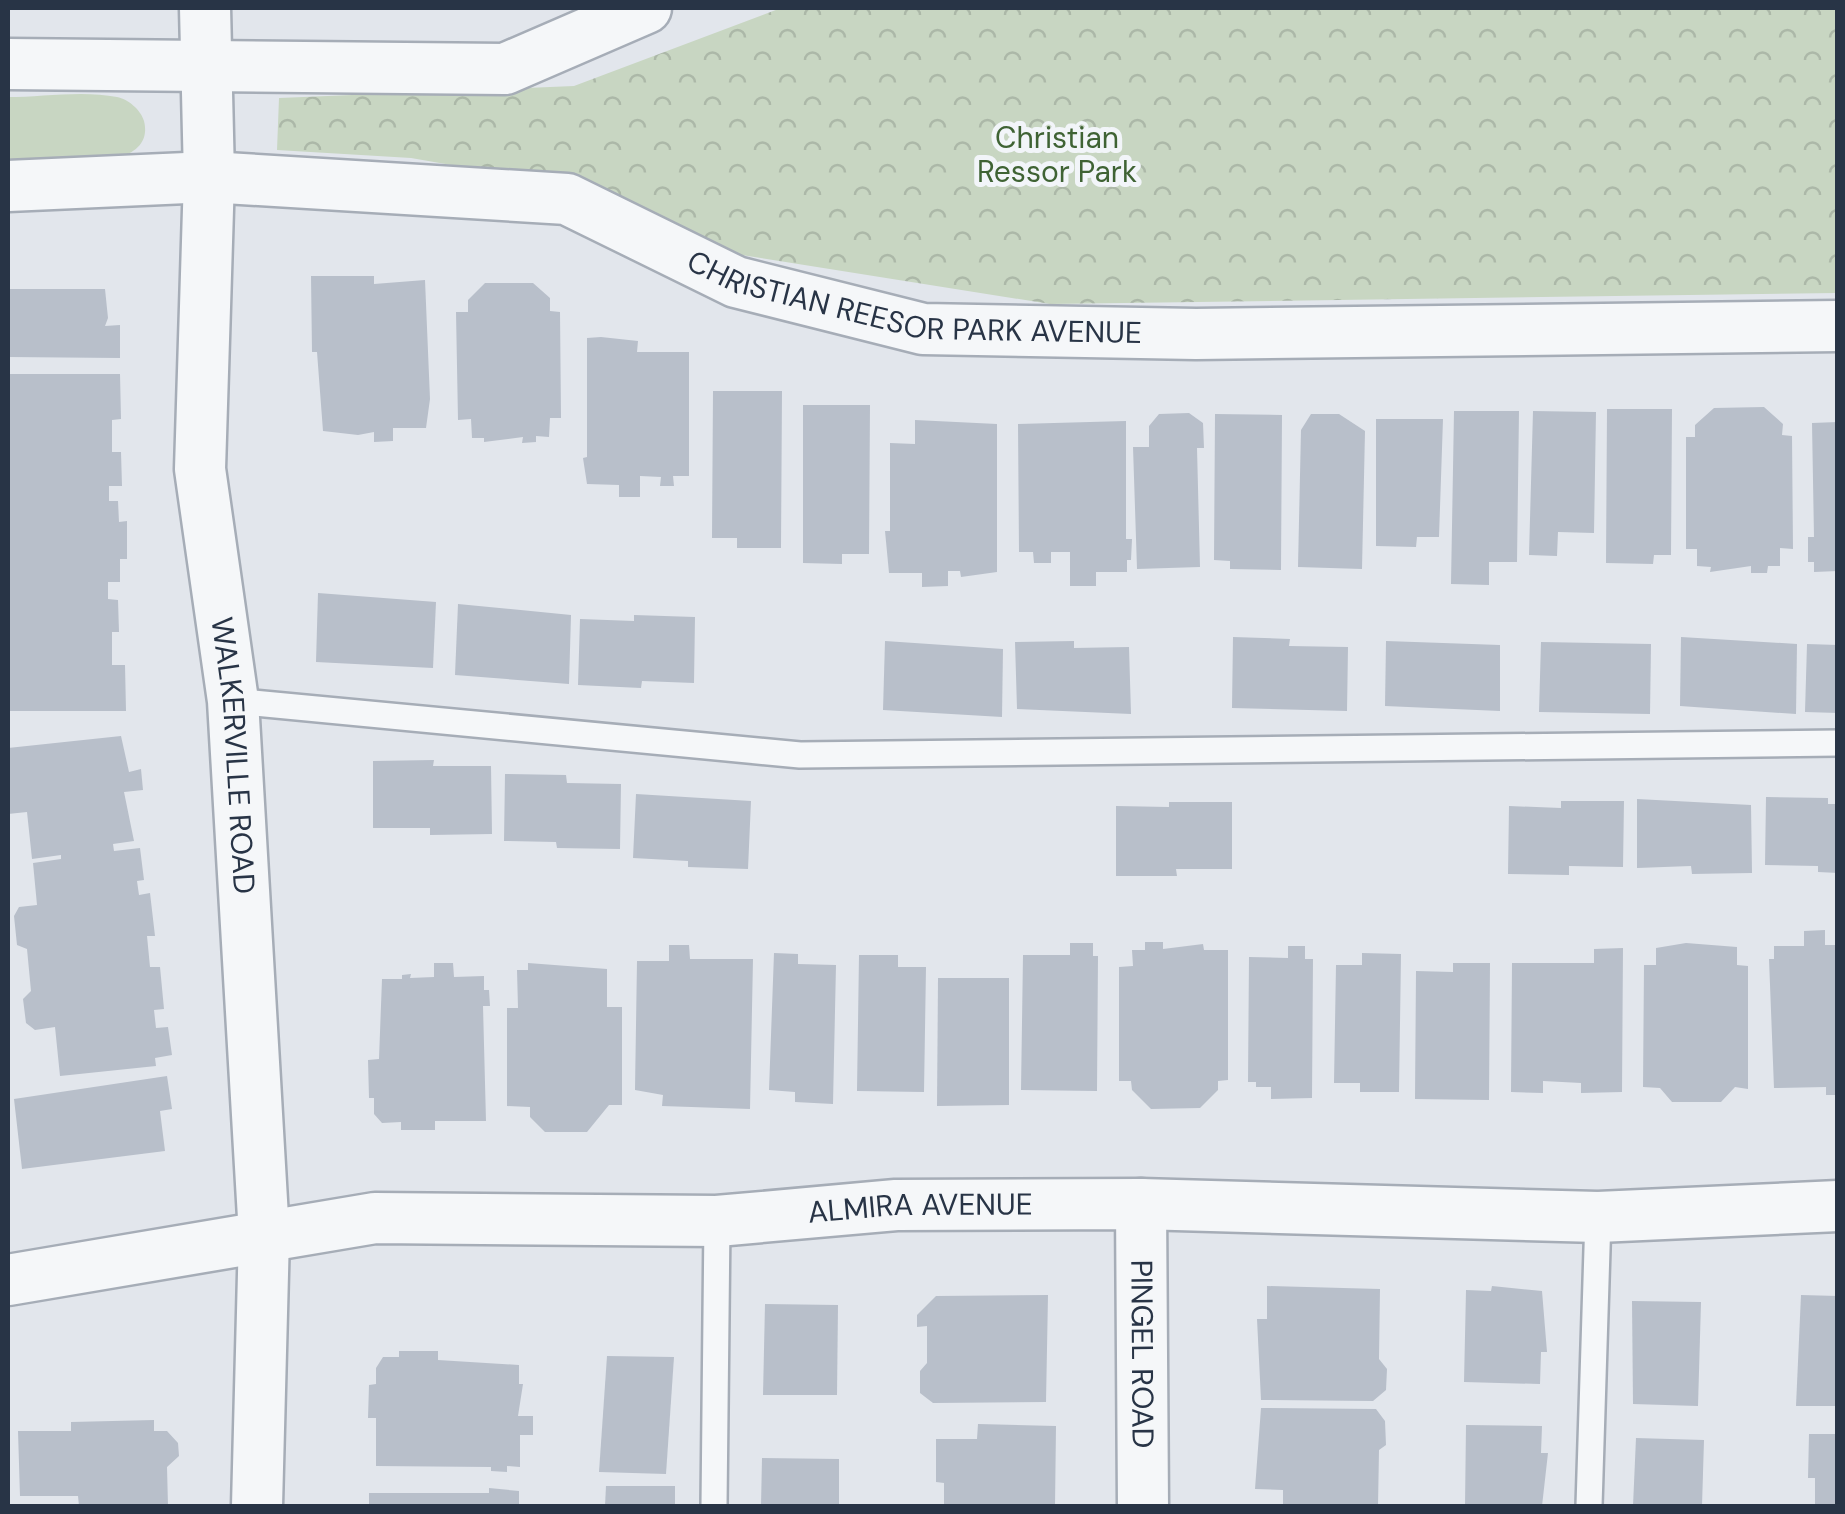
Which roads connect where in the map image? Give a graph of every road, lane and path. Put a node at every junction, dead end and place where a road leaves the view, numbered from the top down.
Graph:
1 (205, 8) edge
2 (646, 8) edge
3 (8, 64) edge
4 (204, 65) junction
5 (209, 177) junction
6 (8, 186) edge
7 (1838, 326) edge
8 (232, 701) junction
9 (1838, 743) edge
10 (1141, 1204) junction
11 (1838, 1206) edge
12 (1598, 1217) junction
13 (716, 1221) junction
14 (264, 1235) junction
15 (8, 1280) edge
16 (257, 1506) edge
17 (714, 1506) edge
18 (1143, 1506) edge
19 (1589, 1506) edge

1 - 4 street, WALKERVILLE ROAD
2 - 4 street
3 - 4 street
4 - 5 street, WALKERVILLE ROAD
5 - 6 street, CHRISTIAN REESOR PARK AVENUE
5 - 7 street, CHRISTIAN REESOR PARK AVENUE
5 - 8 street, WALKERVILLE ROAD
8 - 9 lane
8 - 14 street, WALKERVILLE ROAD
10 - 12 street, ALMIRA AVENUE
10 - 13 street, ALMIRA AVENUE
10 - 18 street, PINGEL ROAD
11 - 12 street, ALMIRA AVENUE
12 - 19 lane
13 - 14 street, ALMIRA AVENUE
13 - 17 lane
14 - 15 street, ALMIRA AVENUE
14 - 16 street, WALKERVILLE ROAD

